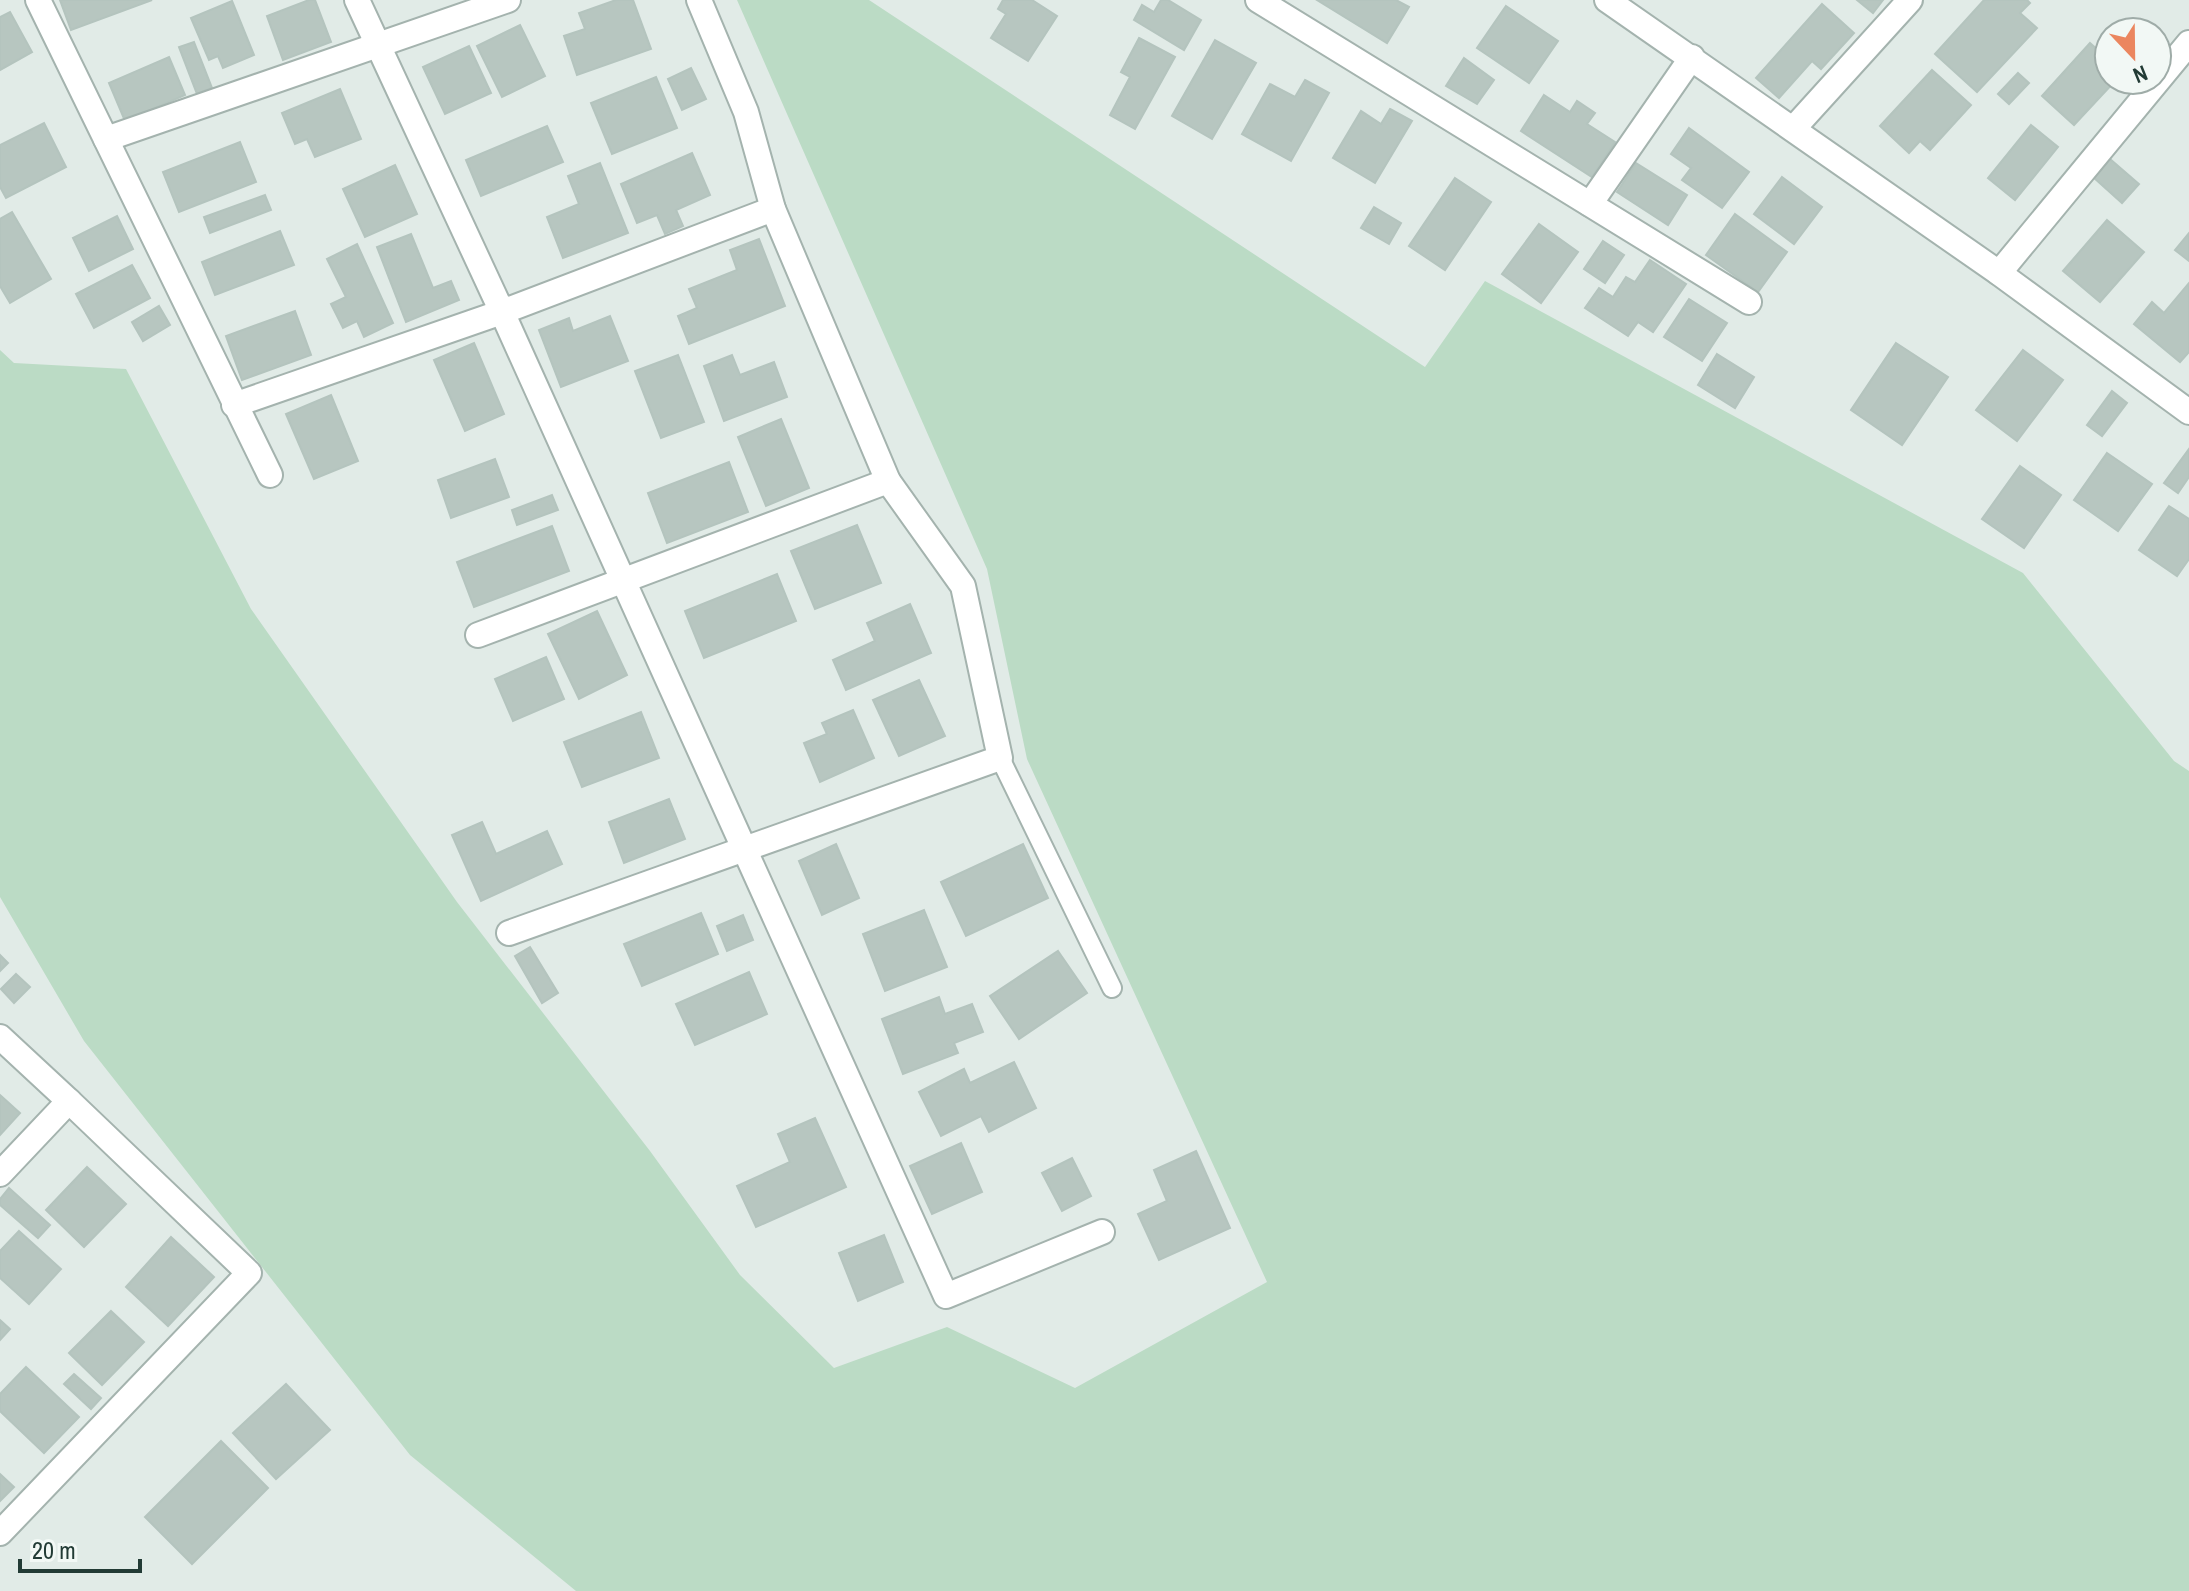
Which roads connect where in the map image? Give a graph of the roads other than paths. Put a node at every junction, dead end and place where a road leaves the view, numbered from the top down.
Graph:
1 (38, 0) edge
2 (357, 0) edge
3 (508, 0) edge
4 (699, 0) edge
5 (1258, 0) edge
6 (1607, 0) edge
7 (1910, 0) edge
8 (2189, 43) edge
9 (377, 45) junction
10 (1692, 57) junction
11 (1793, 129) junction
12 (106, 139) junction
13 (1590, 204) junction
14 (773, 209) junction
15 (1999, 273) junction
16 (1749, 302) dead end
17 (502, 312) junction
18 (234, 405) junction
19 (2189, 412) edge
20 (270, 475) dead end
21 (888, 481) junction
22 (623, 582) junction
23 (478, 635) dead end
24 (1000, 758) junction
25 (743, 849) junction
26 (509, 933) dead end
27 (1112, 988) dead end
28 (0, 1037) edge
29 (69, 1101) junction
30 (0, 1174) edge
31 (1102, 1232) dead end
32 (0, 1533) edge

1 - 12 street
2 - 9 street
3 - 9 street
4 - 14 street
5 - 13 street
6 - 10 street
7 - 11 street
8 - 15 street
9 - 12 street
9 - 17 street
10 - 11 street
10 - 13 street
11 - 15 street
12 - 18 street
13 - 16 street
14 - 17 street
14 - 21 street
15 - 19 street
17 - 18 street
17 - 22 street
18 - 20 street
21 - 22 street
21 - 24 street
22 - 23 street
22 - 25 street
24 - 25 street
24 - 27 lane
25 - 26 street
25 - 31 street
28 - 29 street
29 - 30 street
29 - 32 street

